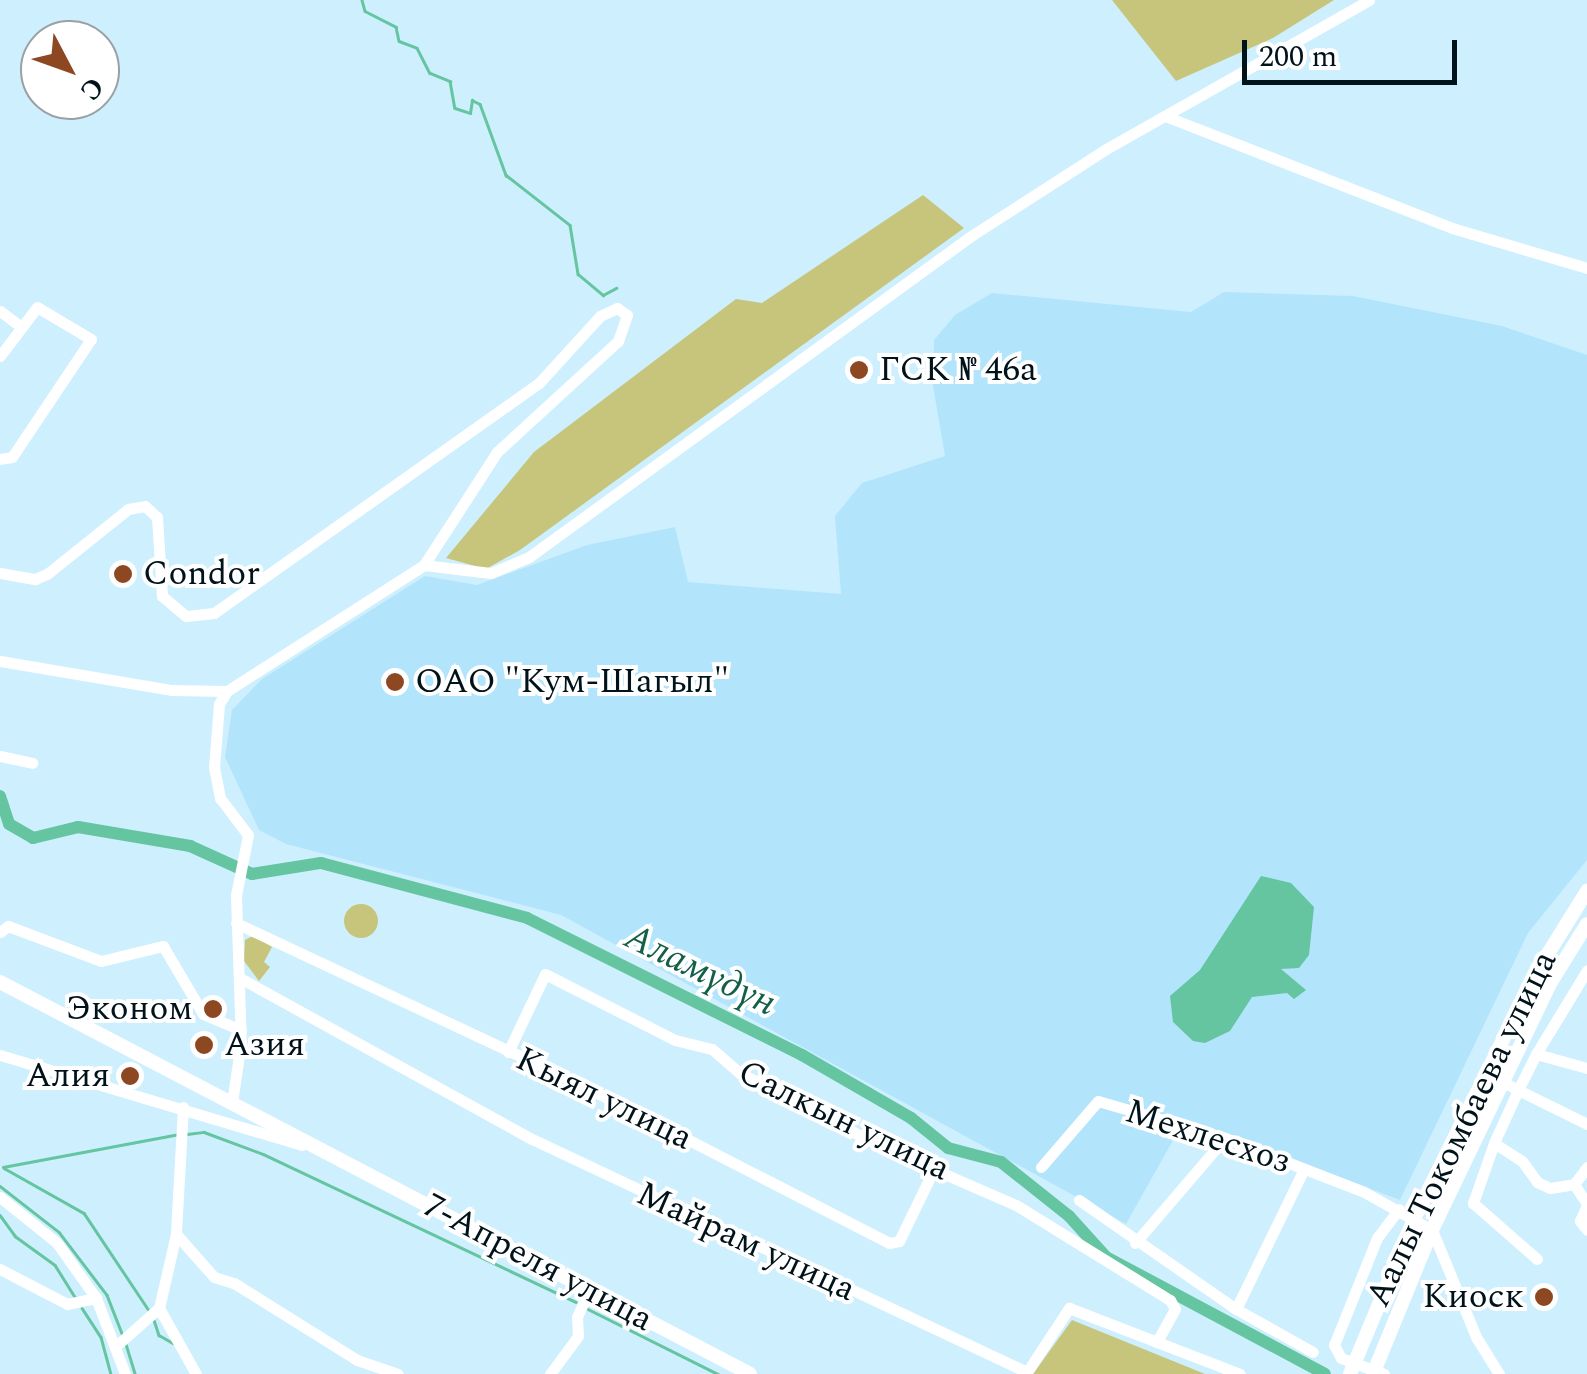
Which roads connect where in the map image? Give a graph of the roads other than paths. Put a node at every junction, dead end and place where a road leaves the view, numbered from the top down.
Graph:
1 (1369, 0) edge
2 (1166, 116) junction
3 (1568, 266) junction
4 (1587, 268) edge
5 (1587, 276) edge
6 (0, 311) edge
7 (21, 327) junction
8 (0, 356) edge
9 (0, 460) edge
10 (424, 565) junction
11 (0, 573) edge
12 (0, 661) edge
13 (227, 691) junction
14 (0, 756) edge
15 (32, 763) dead end
16 (1587, 891) edge
17 (236, 924) junction
18 (1587, 924) edge
19 (0, 932) edge
20 (1587, 970) edge
21 (240, 978) junction
22 (0, 982) edge
23 (241, 1030) junction
24 (508, 1052) junction
25 (1536, 1054) junction
26 (0, 1055) edge
27 (1587, 1068) edge
28 (1511, 1086) junction
29 (232, 1102) junction
30 (183, 1108) junction
31 (1587, 1124) edge
32 (1225, 1138) junction
33 (1494, 1143) junction
34 (326, 1153) junction
35 (1041, 1167) dead end
36 (1587, 1167) edge
37 (1304, 1169) junction
38 (933, 1172) junction
39 (1574, 1184) junction
40 (0, 1197) edge
41 (1078, 1200) dead end
42 (1587, 1205) edge
43 (1399, 1208) junction
44 (1415, 1217) junction
45 (1432, 1230) junction
46 (1587, 1230) edge
47 (176, 1234) junction
48 (1136, 1242) junction
49 (1536, 1260) dead end
50 (0, 1269) edge
51 (589, 1290) junction
52 (96, 1298) junction
53 (159, 1308) junction
54 (1236, 1309) junction
55 (1157, 1342) junction
56 (116, 1346) junction
57 (1314, 1352) dead end
58 (125, 1374) edge
59 (196, 1374) edge
60 (398, 1374) edge
61 (550, 1374) edge
62 (750, 1374) edge
63 (1240, 1374) edge
64 (1350, 1374) edge
65 (1373, 1374) edge
66 (1384, 1374) edge
67 (1500, 1374) edge

1 - 2 street
2 - 3 street
2 - 10 street
3 - 4 street
3 - 5 street
6 - 7 street
7 - 8 street
7 - 9 street
10 - 11 street
10 - 13 street
12 - 13 street
13 - 17 street
14 - 15 street
16 - 44 main road, Аалы Токомбаева улица
17 - 21 street
17 - 24 street, Кыял улица
18 - 28 main road, Аалы Токомбаева улица
19 - 23 street
20 - 25 street
21 - 23 street
21 - 55 street, Майрам улица
22 - 29 main road
23 - 29 street
24 - 38 street, Кыял улица
24 - 38 street, Салкын улица
25 - 27 street
25 - 28 street
26 - 30 street
28 - 31 street
28 - 33 street
28 - 45 main road, Аалы Токомбаева улица
29 - 34 main road, 7-Апреля улица
30 - 34 street
30 - 47 street
32 - 35 street, Мехлесхоз
32 - 37 street, Мехлесхоз
32 - 48 street
33 - 39 street
33 - 49 street
34 - 51 main road, 7-Апреля улица
36 - 39 street
37 - 43 street, Мехлесхоз
37 - 54 street
38 - 55 street, Салкын улица
39 - 42 street
40 - 52 street
41 - 48 street
42 - 46 street
43 - 44 street, Мехлесхоз
43 - 66 street
44 - 45 street, Мехлесхоз
44 - 64 main road, Аалы Токомбаева улица
45 - 65 main road, Аалы Токомбаева улица
45 - 67 street
47 - 53 street
47 - 60 street
48 - 54 street
50 - 52 street
51 - 61 street
51 - 62 main road, 7-Апреля улица
52 - 56 street
53 - 56 street
53 - 59 street
54 - 57 street
55 - 63 street, Майрам улица
56 - 58 street

